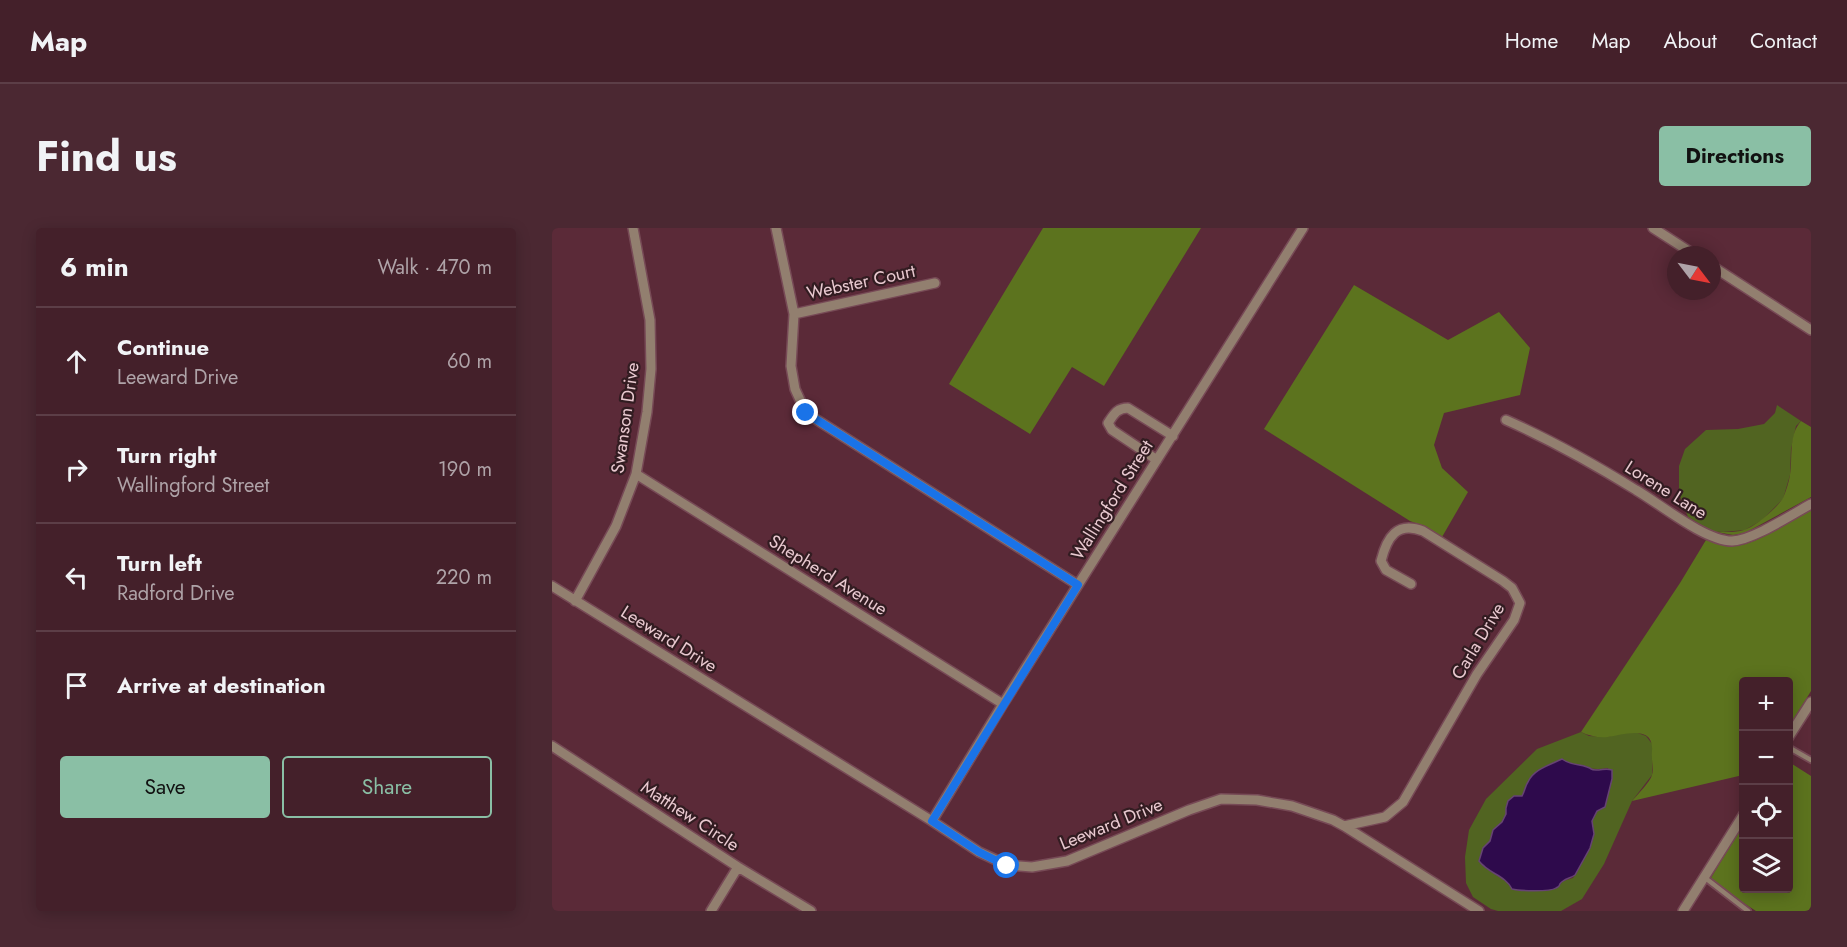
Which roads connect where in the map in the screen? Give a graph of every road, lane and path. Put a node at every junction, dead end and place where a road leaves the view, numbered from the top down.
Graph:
1 (633, 228) edge
2 (776, 228) edge
3 (1303, 228) edge
4 (1653, 228) edge
5 (1681, 246) edge
6 (1721, 272) edge
7 (935, 283) dead end
8 (794, 314) junction
9 (1811, 330) edge
10 (1506, 420) dead end
11 (1173, 436) junction
12 (1157, 460) junction
13 (636, 474) junction
14 (1811, 504) edge
15 (1411, 584) dead end
16 (1078, 585) junction
17 (552, 586) edge
18 (575, 601) junction
19 (1811, 702) edge
20 (1003, 704) junction
21 (1792, 731) edge
22 (552, 746) edge
23 (1793, 750) edge
24 (1811, 760) edge
25 (932, 821) junction
26 (1739, 821) edge
27 (1344, 826) junction
28 (738, 867) junction
29 (1704, 878) junction
30 (711, 911) edge
31 (811, 911) edge
32 (1479, 911) edge
33 (1683, 911) edge
34 (1748, 911) edge

1 - 13 street, Swanson Drive
2 - 8 street
3 - 11 street, Wallingford Street
4 - 5 street
6 - 9 street
7 - 8 street, Webster Court
8 - 16 street
10 - 14 street, Lorene Lane
11 - 12 street, Wallingford Street
11 - 12 street
12 - 16 street, Wallingford Street
13 - 18 street, Swanson Drive
13 - 20 street, Shepherd Avenue
15 - 27 street, Carla Drive
16 - 20 street, Wallingford Street
17 - 18 street, Leeward Drive
18 - 25 street, Leeward Drive
19 - 21 street
20 - 25 street, Wallingford Street
22 - 28 street, Matthew Circle
23 - 24 lane
25 - 27 street, Leeward Drive
26 - 29 street
27 - 32 street, Leeward Drive
28 - 30 street
28 - 31 street, Matthew Circle
29 - 33 street
29 - 34 lane

